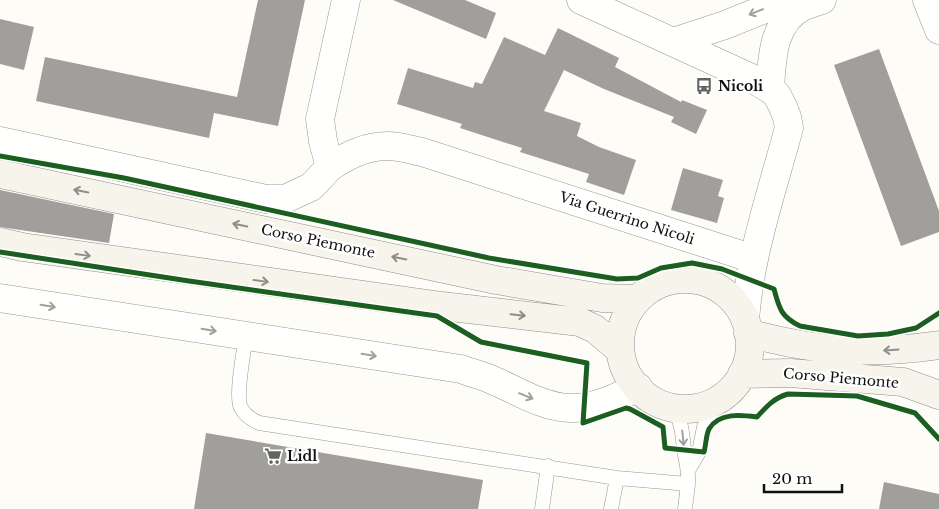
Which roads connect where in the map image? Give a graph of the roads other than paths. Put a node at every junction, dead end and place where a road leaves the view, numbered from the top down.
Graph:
1 (346, 0) edge
2 (581, 0) edge
3 (928, 0) edge
4 (813, 3) edge
5 (939, 30) edge
6 (673, 42) junction
7 (770, 89) junction
8 (0, 141) edge
9 (330, 166) junction
10 (0, 174) edge
11 (0, 242) edge
12 (754, 259) junction
13 (0, 298) edge
14 (638, 299) junction
15 (747, 326) junction
16 (246, 336) junction
17 (939, 345) edge
18 (620, 350) junction
19 (742, 374) junction
20 (638, 387) junction
21 (939, 395) edge
22 (718, 400) junction
23 (673, 407) junction
24 (548, 466) junction
25 (689, 469) junction
26 (616, 478) junction
27 (688, 484) junction
28 (542, 509) edge
29 (611, 509) edge
30 (685, 509) edge

1 - 9 street
2 - 6 street
3 - 5 street
4 -> 6 street
4 - 7 street
6 - 7 street
7 - 12 street
8 - 9 street, Via Guerrino Nicoli
9 - 12 street, Via Guerrino Nicoli
14 -> 10 main road, Corso Piemonte
11 -> 18 main road
12 - 15 street
13 -> 16 street
14 - 15 main road
14 - 18 main road
17 -> 15 main road, Corso Piemonte
15 - 19 main road
16 -> 20 street
16 - 24 lane
18 - 20 main road
19 - 21 main road, Corso Piemonte
19 - 22 main road
20 - 23 main road
22 - 23 main road
22 - 25 lane
23 -> 25 lane
24 - 26 lane
24 - 28 lane
25 - 27 lane
26 - 27 lane
26 - 29 lane
27 - 30 lane

